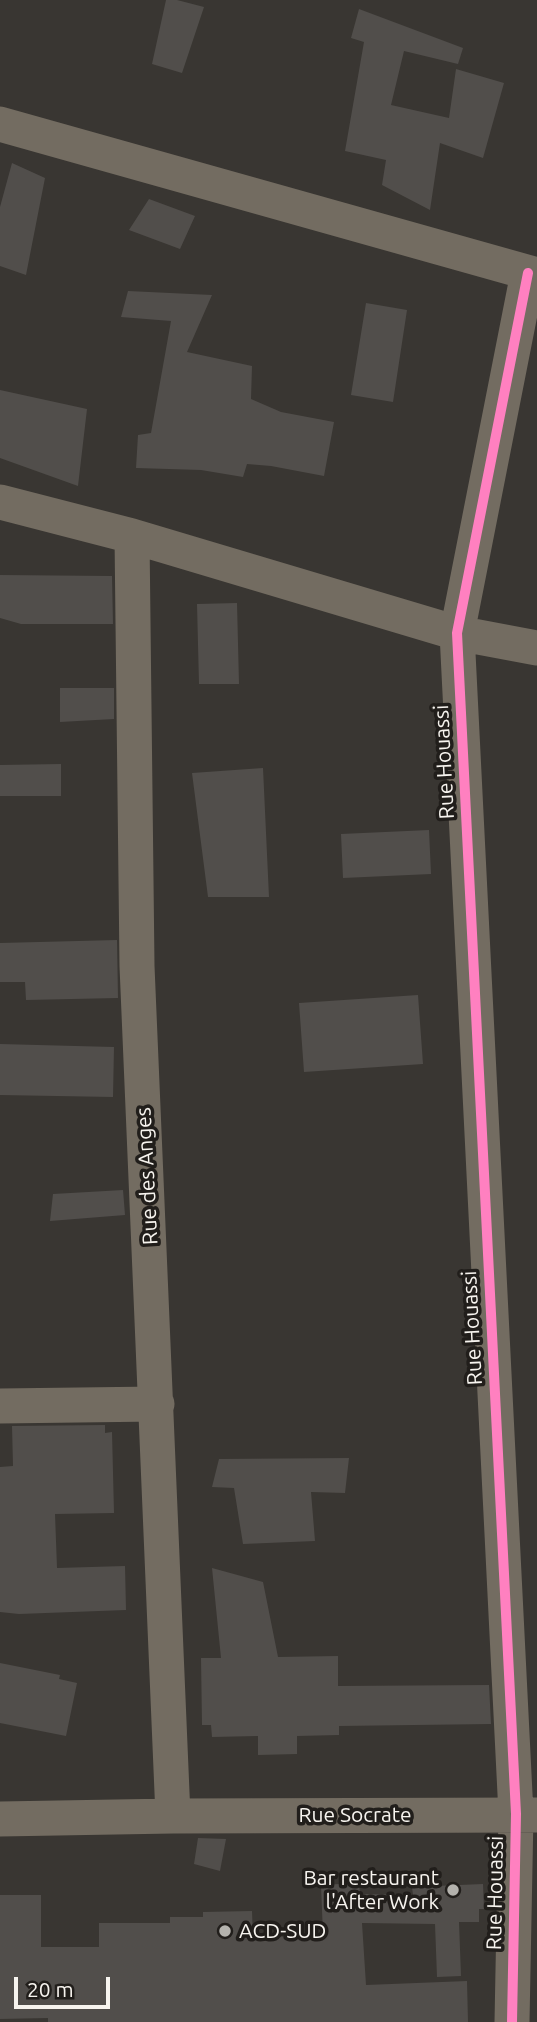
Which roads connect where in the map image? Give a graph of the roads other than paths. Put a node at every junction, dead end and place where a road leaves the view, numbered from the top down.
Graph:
1 (0, 124) edge
2 (532, 274) edge
3 (0, 502) edge
4 (132, 536) junction
5 (457, 633) junction
6 (537, 648) edge
7 (157, 1404) junction
8 (0, 1405) edge
9 (526, 1814) edge
10 (173, 1816) junction
11 (0, 1819) edge
12 (512, 2022) edge

1 - 2 street
2 - 5 street, Rue Houassi
3 - 4 street
4 - 5 street
4 - 7 street, Rue des Anges
5 - 6 street
5 - 9 street, Rue Houassi
7 - 8 street
7 - 10 street, Rue des Anges
9 - 10 street, Rue Socrate
9 - 12 street, Rue Houassi
10 - 11 street, Rue Socrate

